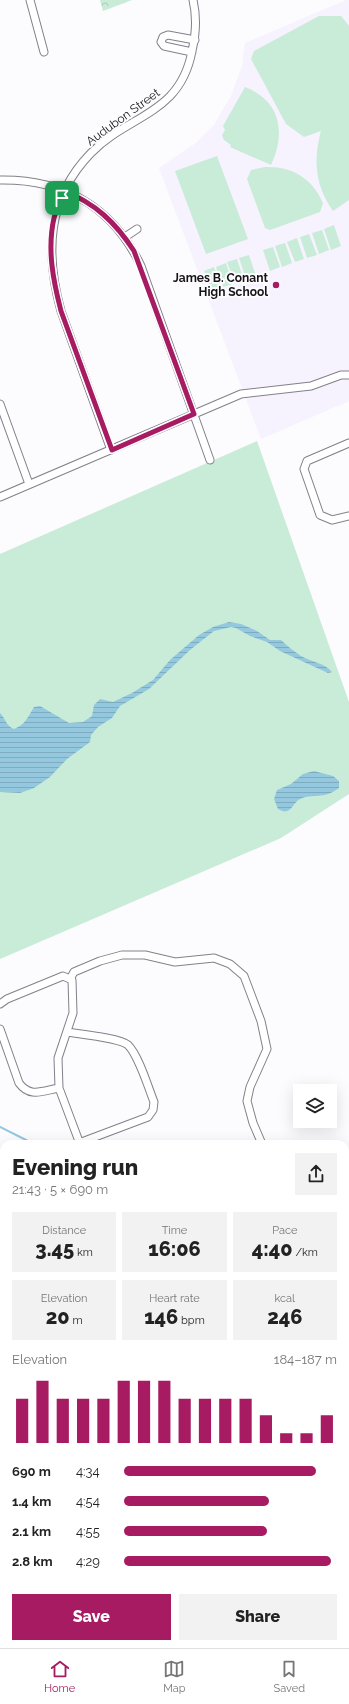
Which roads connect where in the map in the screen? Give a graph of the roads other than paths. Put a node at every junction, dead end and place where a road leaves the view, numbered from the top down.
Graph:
1 (30, 0) edge
2 (194, 0) edge
3 (194, 40) junction
4 (44, 52) dead end
5 (192, 52) junction
6 (0, 180) edge
7 (64, 191) junction
8 (137, 229) dead end
9 (125, 237) junction
10 (349, 375) edge
11 (0, 404) edge
12 (194, 414) junction
13 (349, 443) edge
14 (112, 450) junction
15 (210, 460) dead end
16 (29, 484) junction
17 (0, 497) edge
18 (349, 516) edge
19 (71, 979) junction
20 (0, 1004) edge
21 (0, 1029) edge
22 (67, 1032) junction
23 (58, 1088) junction
24 (78, 1140) edge
25 (87, 1140) edge
26 (260, 1140) edge

1 - 4 street
2 - 3 street, Audubon Street
3 - 5 street, Audubon Street
3 - 5 street
5 - 7 street, Audubon Street
6 - 7 street
7 - 9 street
7 - 14 street, Audubon Street
8 - 9 street
9 - 12 street
10 - 12 street
11 - 16 street
12 - 14 street
12 - 15 street
13 - 18 street
14 - 16 street
16 - 17 street
19 - 20 street
19 - 22 street
19 - 26 street
21 - 23 street
22 - 23 street
22 - 25 street
23 - 24 street

